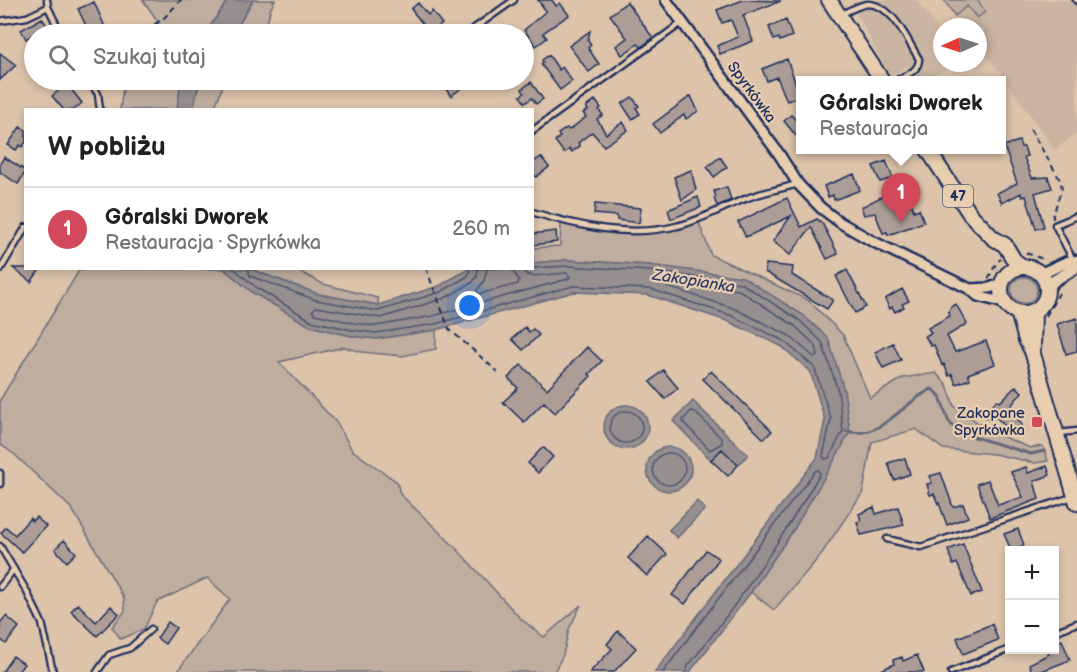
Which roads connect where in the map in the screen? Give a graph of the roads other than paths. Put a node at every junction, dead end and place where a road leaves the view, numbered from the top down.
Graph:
1 (47, 0) edge
2 (514, 0) edge
3 (666, 0) edge
4 (829, 0) edge
5 (48, 7) junction
6 (839, 15) junction
7 (0, 21) edge
8 (683, 22) junction
9 (56, 24) edge
10 (480, 24) edge
11 (879, 76) edge
12 (905, 76) edge
13 (95, 90) edge
14 (100, 108) edge
15 (534, 130) edge
16 (931, 154) edge
17 (798, 184) junction
18 (534, 213) edge
19 (1077, 216) edge
20 (24, 230) edge
21 (993, 238) junction
22 (1076, 262) edge
23 (1023, 267) junction
24 (0, 270) edge
25 (1038, 272) junction
26 (1004, 280) junction
27 (1047, 289) junction
28 (970, 290) junction
29 (1005, 303) junction
30 (1034, 311) junction
31 (1018, 312) junction
32 (1032, 351) junction
33 (1077, 431) edge
34 (1056, 434) junction
35 (0, 473) edge
36 (0, 484) edge
37 (1076, 500) edge
38 (886, 539) dead end
39 (0, 546) edge
40 (14, 569) junction
41 (0, 587) edge
42 (1077, 623) edge
43 (151, 628) dead end
44 (1059, 630) edge
45 (1005, 651) edge
46 (53, 672) edge
47 (97, 672) edge
48 (951, 672) edge

1 - 5 lane
2 - 10 lane
3 - 8 street, Spyrkówka
4 - 6 main road
5 - 7 lane
5 - 9 lane
6 - 11 main road
6 - 12 lane
8 - 15 lane
8 - 17 street, Spyrkówka
13 - 14 lane
16 - 21 main road, 47
17 - 18 lane
17 - 28 street, Spyrkówka
19 - 22 lane
20 - 24 lane
21 - 23 main road, 47
21 - 26 main road, 47
22 - 25 street
22 - 27 street
23 - 25 main road
23 - 26 main road
25 - 27 main road
26 - 28 street
26 - 29 main road, 47
27 - 30 main road
28 - 29 street, Spyrkówka
29 - 31 main road
30 - 31 main road
30 - 32 main road
31 - 32 main road
32 - 34 main road
33 - 34 lane
34 - 37 main road
35 - 36 lane
37 - 38 lane
39 - 40 lane
40 - 41 lane
40 - 46 lane
42 - 44 lane
43 - 47 lane
45 - 48 lane

